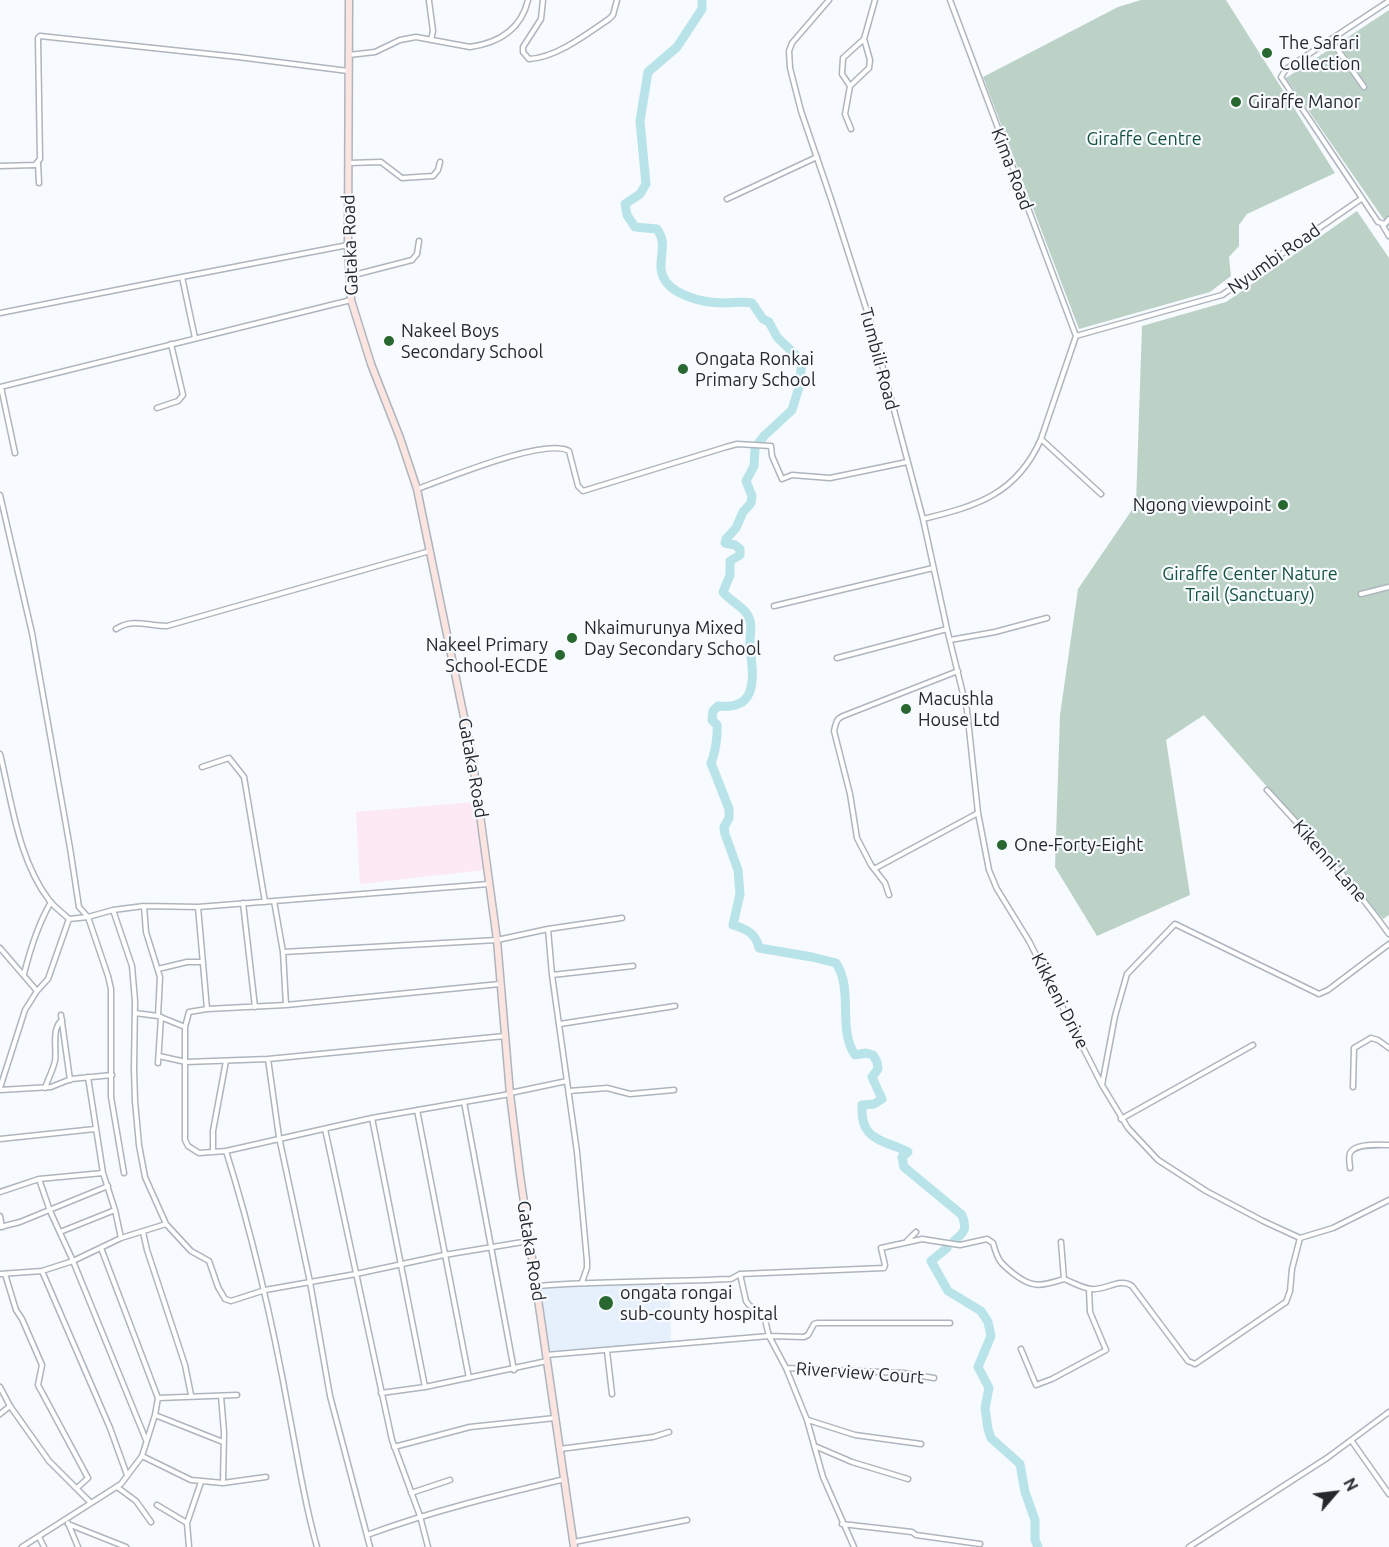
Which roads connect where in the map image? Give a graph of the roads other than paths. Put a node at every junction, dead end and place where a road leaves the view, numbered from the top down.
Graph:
1 (349, 0) edge
2 (528, 0) edge
3 (543, 0) edge
4 (617, 0) edge
5 (829, 0) edge
6 (875, 0) edge
7 (950, 0) edge
8 (429, 1) edge
9 (1389, 1) edge
10 (864, 39) junction
11 (431, 40) junction
12 (1331, 40) junction
13 (349, 55) junction
14 (349, 71) junction
15 (850, 86) junction
16 (1364, 87) dead end
17 (851, 129) dead end
18 (817, 158) junction
19 (440, 162) dead end
20 (38, 163) junction
21 (349, 163) junction
22 (0, 166) edge
23 (39, 183) dead end
24 (727, 199) dead end
25 (1361, 199) junction
26 (1389, 219) edge
27 (1382, 224) junction
28 (1389, 236) edge
29 (419, 241) dead end
30 (348, 245) junction
31 (350, 276) junction
32 (182, 277) junction
33 (351, 300) junction
34 (0, 313) edge
35 (1076, 336) junction
36 (195, 338) junction
37 (171, 344) junction
38 (0, 387) edge
39 (157, 408) dead end
40 (1041, 439) junction
41 (15, 453) dead end
42 (907, 462) junction
43 (417, 489) junction
44 (1101, 494) dead end
45 (0, 495) edge
46 (923, 519) junction
47 (431, 551) junction
48 (933, 568) junction
49 (1389, 587) edge
50 (1361, 594) dead end
51 (774, 606) dead end
52 (1047, 618) dead end
53 (116, 629) dead end
54 (947, 629) junction
55 (950, 640) junction
56 (837, 658) dead end
57 (958, 672) junction
58 (0, 754) edge
59 (202, 767) dead end
60 (1267, 790) dead end
61 (978, 813) junction
62 (874, 869) junction
63 (489, 884) junction
64 (889, 895) dead end
65 (274, 901) junction
66 (51, 902) junction
67 (265, 902) junction
68 (243, 903) junction
69 (144, 906) junction
70 (198, 907) junction
71 (113, 910) junction
72 (88, 917) junction
73 (622, 918) dead end
74 (69, 919) junction
75 (548, 929) junction
76 (1389, 934) edge
77 (497, 939) junction
78 (1389, 944) edge
79 (1, 951) edge
80 (283, 952) junction
81 (202, 962) junction
82 (633, 966) dead end
83 (158, 969) junction
84 (24, 974) junction
85 (552, 975) junction
86 (501, 984) junction
87 (37, 991) junction
88 (286, 1005) junction
89 (675, 1006) dead end
90 (255, 1007) junction
91 (207, 1009) junction
92 (135, 1013) junction
93 (160, 1016) junction
94 (560, 1024) junction
95 (185, 1027) junction
96 (506, 1036) junction
97 (1253, 1045) dead end
98 (1389, 1048) edge
99 (159, 1056) junction
100 (268, 1059) junction
101 (226, 1061) junction
102 (158, 1062) dead end
103 (186, 1062) junction
104 (112, 1075) junction
105 (88, 1077) junction
106 (70, 1080) junction
107 (567, 1081) junction
108 (1102, 1086) junction
109 (1353, 1087) dead end
110 (45, 1088) junction
111 (0, 1089) edge
112 (674, 1090) dead end
113 (569, 1091) junction
114 (510, 1094) junction
115 (464, 1102) junction
116 (417, 1110) junction
117 (372, 1118) junction
118 (1121, 1119) junction
119 (95, 1129) junction
120 (326, 1129) junction
121 (279, 1137) junction
122 (0, 1139) edge
123 (1389, 1145) edge
124 (226, 1150) junction
125 (213, 1152) junction
126 (1350, 1168) dead end
127 (103, 1173) junction
128 (124, 1173) dead end
129 (39, 1179) junction
130 (108, 1186) junction
131 (0, 1192) edge
132 (1389, 1200) edge
133 (50, 1210) junction
134 (115, 1210) junction
135 (0, 1216) edge
136 (166, 1224) junction
137 (1, 1227) edge
138 (60, 1232) junction
139 (143, 1232) junction
140 (916, 1232) dead end
141 (121, 1238) junction
142 (1300, 1238) junction
143 (529, 1241) junction
144 (906, 1242) junction
145 (1061, 1242) dead end
146 (101, 1248) junction
147 (492, 1248) junction
148 (444, 1255) junction
149 (73, 1261) junction
150 (400, 1264) junction
151 (42, 1270) junction
152 (3, 1274) edge
153 (356, 1274) junction
154 (740, 1274) junction
155 (1064, 1279) junction
156 (310, 1282) junction
157 (582, 1282) junction
158 (537, 1286) junction
159 (1089, 1289) junction
160 (265, 1290) junction
161 (950, 1323) dead end
162 (769, 1336) junction
163 (1021, 1349) dead end
164 (607, 1351) junction
165 (547, 1358) junction
166 (786, 1368) junction
167 (514, 1370) junction
168 (934, 1377) dead end
169 (469, 1378) junction
170 (0, 1387) edge
171 (425, 1387) junction
172 (381, 1393) junction
173 (612, 1394) dead end
174 (190, 1395) junction
175 (237, 1395) dead end
176 (221, 1396) junction
177 (158, 1398) junction
178 (10, 1406) junction
179 (1389, 1412) edge
180 (0, 1414) edge
181 (155, 1415) junction
182 (556, 1418) junction
183 (807, 1420) junction
184 (669, 1432) dead end
185 (1351, 1440) junction
186 (147, 1441) junction
187 (223, 1442) junction
188 (921, 1444) dead end
189 (816, 1446) junction
190 (393, 1447) junction
191 (560, 1449) junction
192 (142, 1456) junction
193 (127, 1475) junction
194 (266, 1477) dead end
195 (565, 1479) junction
196 (908, 1479) dead end
197 (450, 1480) dead end
198 (201, 1482) junction
199 (223, 1483) junction
200 (117, 1486) junction
201 (77, 1488) junction
202 (411, 1493) junction
203 (1389, 1494) edge
204 (91, 1503) junction
205 (157, 1505) dead end
206 (420, 1516) junction
207 (687, 1520) dead end
208 (67, 1522) junction
209 (151, 1522) dead end
210 (187, 1523) junction
211 (842, 1524) junction
212 (367, 1535) junction
213 (39, 1537) junction
214 (574, 1544) edge
215 (980, 1544) dead end
216 (22, 1547) edge
217 (44, 1547) edge
218 (78, 1547) edge
219 (126, 1547) edge
220 (189, 1547) edge
221 (317, 1547) edge
222 (370, 1547) edge
223 (428, 1547) edge
224 (854, 1547) edge
225 (1189, 1547) edge

1 - 13 street, Gataka Road
2 - 11 street
3 - 4 street
5 - 18 street, Tumbili Road
6 - 10 street
7 - 35 street, Kima Road
8 - 11 street
9 - 12 street
10 - 15 street
10 - 15 street
11 - 13 street
12 - 16 street
12 - 25 street
13 - 14 street, Gataka Road
14 - 20 street
14 - 21 street, Gataka Road
15 - 17 street
18 - 24 street
18 - 42 street, Tumbili Road
19 - 21 street
20 - 22 street
20 - 23 street
21 - 30 street, Gataka Road
25 - 27 street
25 - 35 street, Nyumbi Road
26 - 27 street
27 - 28 street
29 - 31 street
30 - 31 street, Gataka Road
30 - 32 street
31 - 33 street, Gataka Road
32 - 34 street
32 - 36 street
33 - 36 street
33 - 43 street, Gataka Road
35 - 40 street
36 - 37 street
37 - 38 street
37 - 39 street
38 - 41 street
40 - 44 street
40 - 46 street
42 - 43 street
42 - 46 street, Tumbili Road
43 - 47 street, Gataka Road
45 - 72 street
46 - 48 street, Tumbili Road
47 - 53 street
47 - 63 street, Gataka Road
48 - 51 street
48 - 54 street, Tumbili Road
49 - 50 street
52 - 55 street
54 - 55 street, Tumbili Road
54 - 56 street
55 - 57 street, Tumbili Road
57 - 61 street, Kikkeni Drive
57 - 62 street
58 - 66 street
59 - 67 street
60 - 76 street, Kikenni Lane
61 - 62 street
61 - 108 street, Kikkeni Drive
62 - 64 street
63 - 65 street
63 - 77 street, Gataka Road
65 - 67 street
65 - 80 street
66 - 74 street
66 - 84 street
67 - 68 street
68 - 70 street
68 - 90 street
69 - 70 street
69 - 71 street
69 - 83 street
70 - 81 street
71 - 72 street
71 - 92 street
72 - 74 street
72 - 104 street
73 - 75 street
74 - 87 street
75 - 77 street
75 - 85 street
77 - 80 street
77 - 86 street, Gataka Road
78 - 108 street
79 - 84 street
80 - 88 street
81 - 83 street
81 - 91 street
82 - 85 street
83 - 93 street
84 - 87 street
85 - 94 street
86 - 88 street
86 - 96 street, Gataka Road
87 - 111 street
88 - 90 street
89 - 94 street
90 - 91 street
91 - 95 street
92 - 93 street
92 - 136 street
93 - 95 street
93 - 99 street
94 - 107 street
95 - 103 street
96 - 100 street
96 - 114 street, Gataka Road
97 - 118 street
98 - 109 street
99 - 102 street
99 - 103 street
100 - 101 street
100 - 121 street
101 - 103 street
101 - 125 street
103 - 125 street
104 - 105 street
104 - 128 street
105 - 106 street
105 - 119 street
106 - 110 street
106 - 110 street
107 - 113 street
107 - 114 street
108 - 118 street, Kikkeni Drive
110 - 111 street
112 - 113 street
113 - 157 street
114 - 115 street
114 - 143 street, Gataka Road
115 - 116 street
115 - 147 street
116 - 117 street
116 - 148 street
117 - 120 street
117 - 150 street
118 - 142 street, Kikkeni Drive
119 - 122 street
119 - 127 street
120 - 121 street
120 - 153 street
121 - 124 street
121 - 156 street
123 - 126 street
124 - 125 street
124 - 160 street
127 - 129 street
127 - 130 street
129 - 131 street
129 - 133 street
130 - 133 street
130 - 134 street
132 - 142 street
133 - 137 street
133 - 138 street
134 - 138 street
134 - 141 street
135 - 137 street
136 - 139 street
136 - 160 street
138 - 149 street
139 - 141 street
139 - 174 street
140 - 144 street
141 - 146 street
142 - 159 street
143 - 147 street
143 - 158 street, Gataka Road
144 - 154 street
144 - 155 street
145 - 155 street
146 - 149 street
146 - 177 street
147 - 148 street
147 - 167 street
148 - 150 street
148 - 169 street
149 - 151 street
149 - 186 street
150 - 153 street
150 - 171 street
151 - 152 street
151 - 193 street
152 - 201 street
153 - 156 street
153 - 172 street
154 - 157 street
154 - 162 street
155 - 159 street
156 - 160 street
156 - 212 street
157 - 158 street
158 - 165 street, Gataka Road
159 - 163 street
160 - 221 street
161 - 162 street
162 - 164 street
162 - 166 street
164 - 165 street
164 - 173 street
165 - 167 street
165 - 182 street, Gataka Road
166 - 168 street, Riverview Court
166 - 183 street
167 - 169 street
169 - 171 street
170 - 178 street
171 - 172 street
172 - 190 street
174 - 176 street
174 - 177 street
175 - 176 street
176 - 187 street
177 - 181 street
178 - 180 street
178 - 201 street
179 - 185 street
181 - 186 street
181 - 187 street
182 - 190 street
182 - 191 street, Gataka Road
183 - 188 street
183 - 189 street
184 - 191 street
185 - 203 street
185 - 225 street
186 - 192 street
187 - 199 street
189 - 196 street
189 - 211 street
190 - 202 street
191 - 195 street, Gataka Road
192 - 193 street
192 - 198 street
193 - 200 street
194 - 199 street
195 - 206 street
195 - 214 street, Gataka Road
197 - 202 street
198 - 199 street
198 - 210 street
200 - 204 street
200 - 209 street
201 - 204 street
202 - 206 street
204 - 208 street
205 - 210 street
206 - 212 street
206 - 223 street
207 - 214 street
208 - 213 street
208 - 218 street
208 - 219 street
210 - 220 street
211 - 215 street
211 - 224 street
212 - 222 street
213 - 216 street
213 - 217 street

